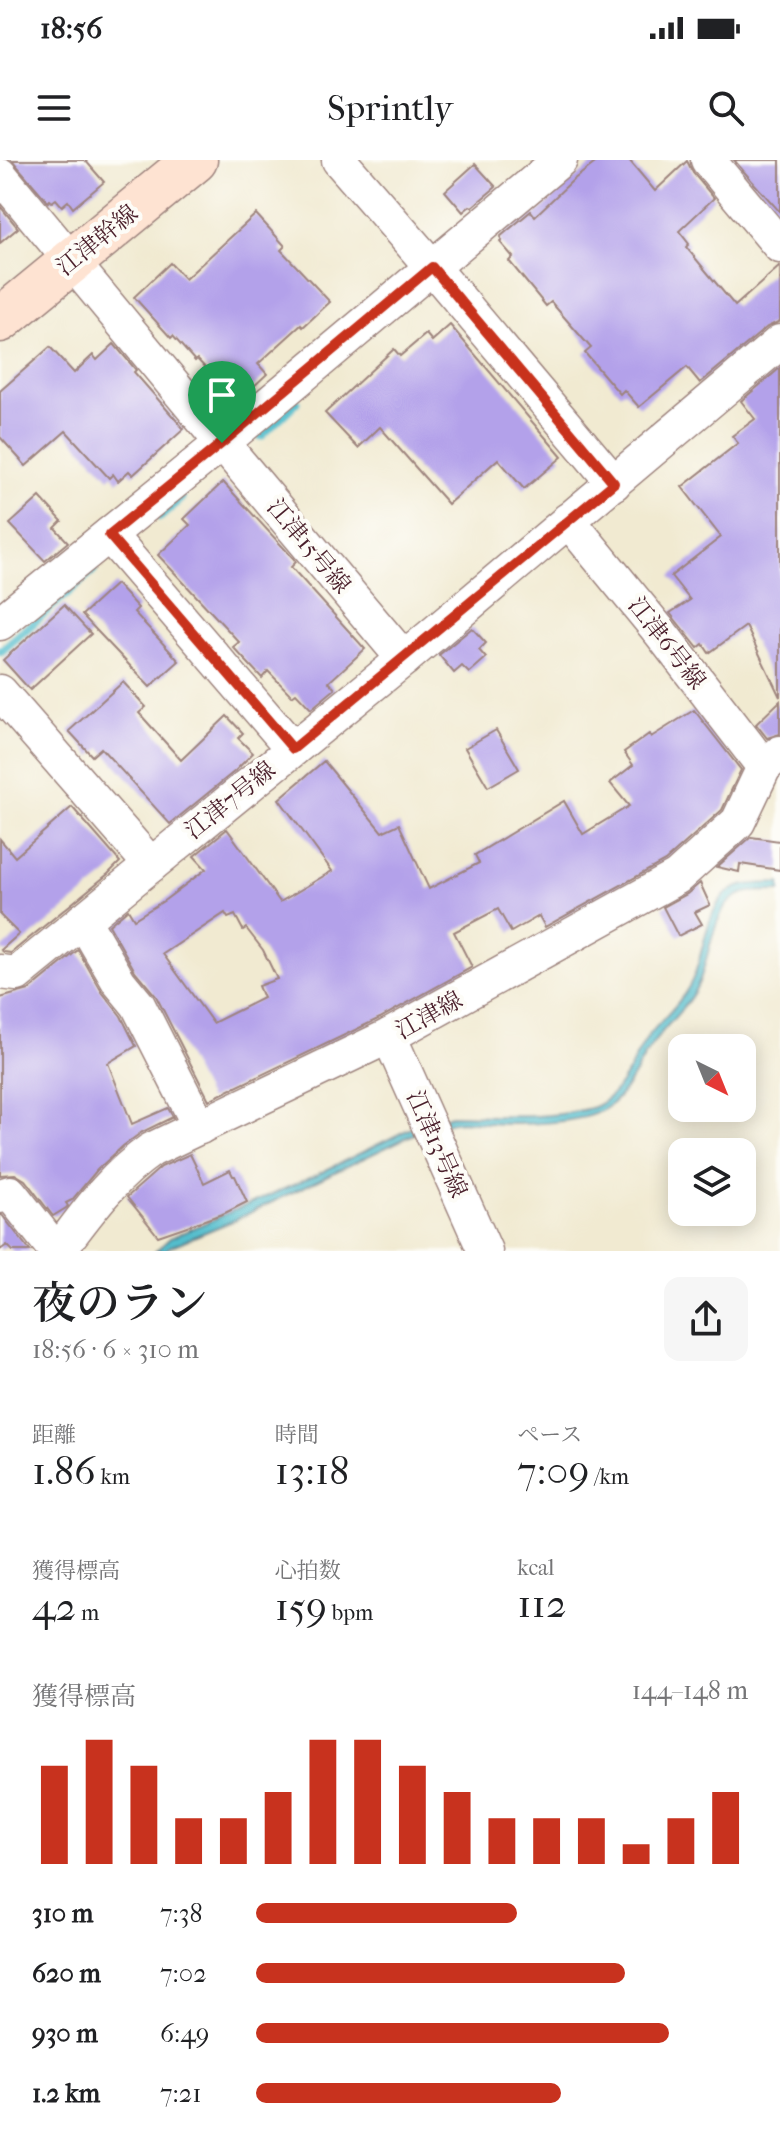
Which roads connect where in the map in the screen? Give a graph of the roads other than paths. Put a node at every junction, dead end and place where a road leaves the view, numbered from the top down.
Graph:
1 (195, 160) edge
2 (339, 160) edge
3 (560, 160) edge
4 (708, 160) edge
5 (0, 175) edge
6 (780, 246) edge
7 (71, 261) junction
8 (432, 267) junction
9 (0, 320) edge
10 (779, 345) edge
11 (222, 443) junction
12 (614, 483) junction
13 (568, 520) junction
14 (109, 535) junction
15 (0, 623) edge
16 (404, 659) junction
17 (0, 692) edge
18 (293, 749) junction
19 (772, 760) edge
20 (151, 865) junction
21 (83, 920) junction
22 (0, 972) edge
23 (389, 1036) junction
24 (200, 1127) junction
25 (0, 1196) edge
26 (57, 1251) edge
27 (485, 1251) edge

1 - 7 street, 江津幹線
2 - 8 street
3 - 8 street
4 - 6 street
5 - 7 street, 江津15号線
7 - 9 street, 江津幹線
7 - 11 street, 江津15号線
8 - 11 street
8 - 12 street
10 - 12 street, 江津7号線
11 - 14 street
11 - 16 street, 江津15号線
12 - 13 street, 江津7号線
13 - 16 street, 江津7号線
13 - 19 street, 江津6号線
14 - 15 street
14 - 18 street
16 - 18 street, 江津7号線
17 - 20 street
18 - 20 street, 江津7号線
19 - 23 street, 江津線
20 - 21 street, 江津7号線
21 - 22 street, 江津7号線
21 - 24 street
23 - 24 street, 江津線
23 - 27 street, 江津13号線
24 - 26 street, 江津線
25 - 26 street

